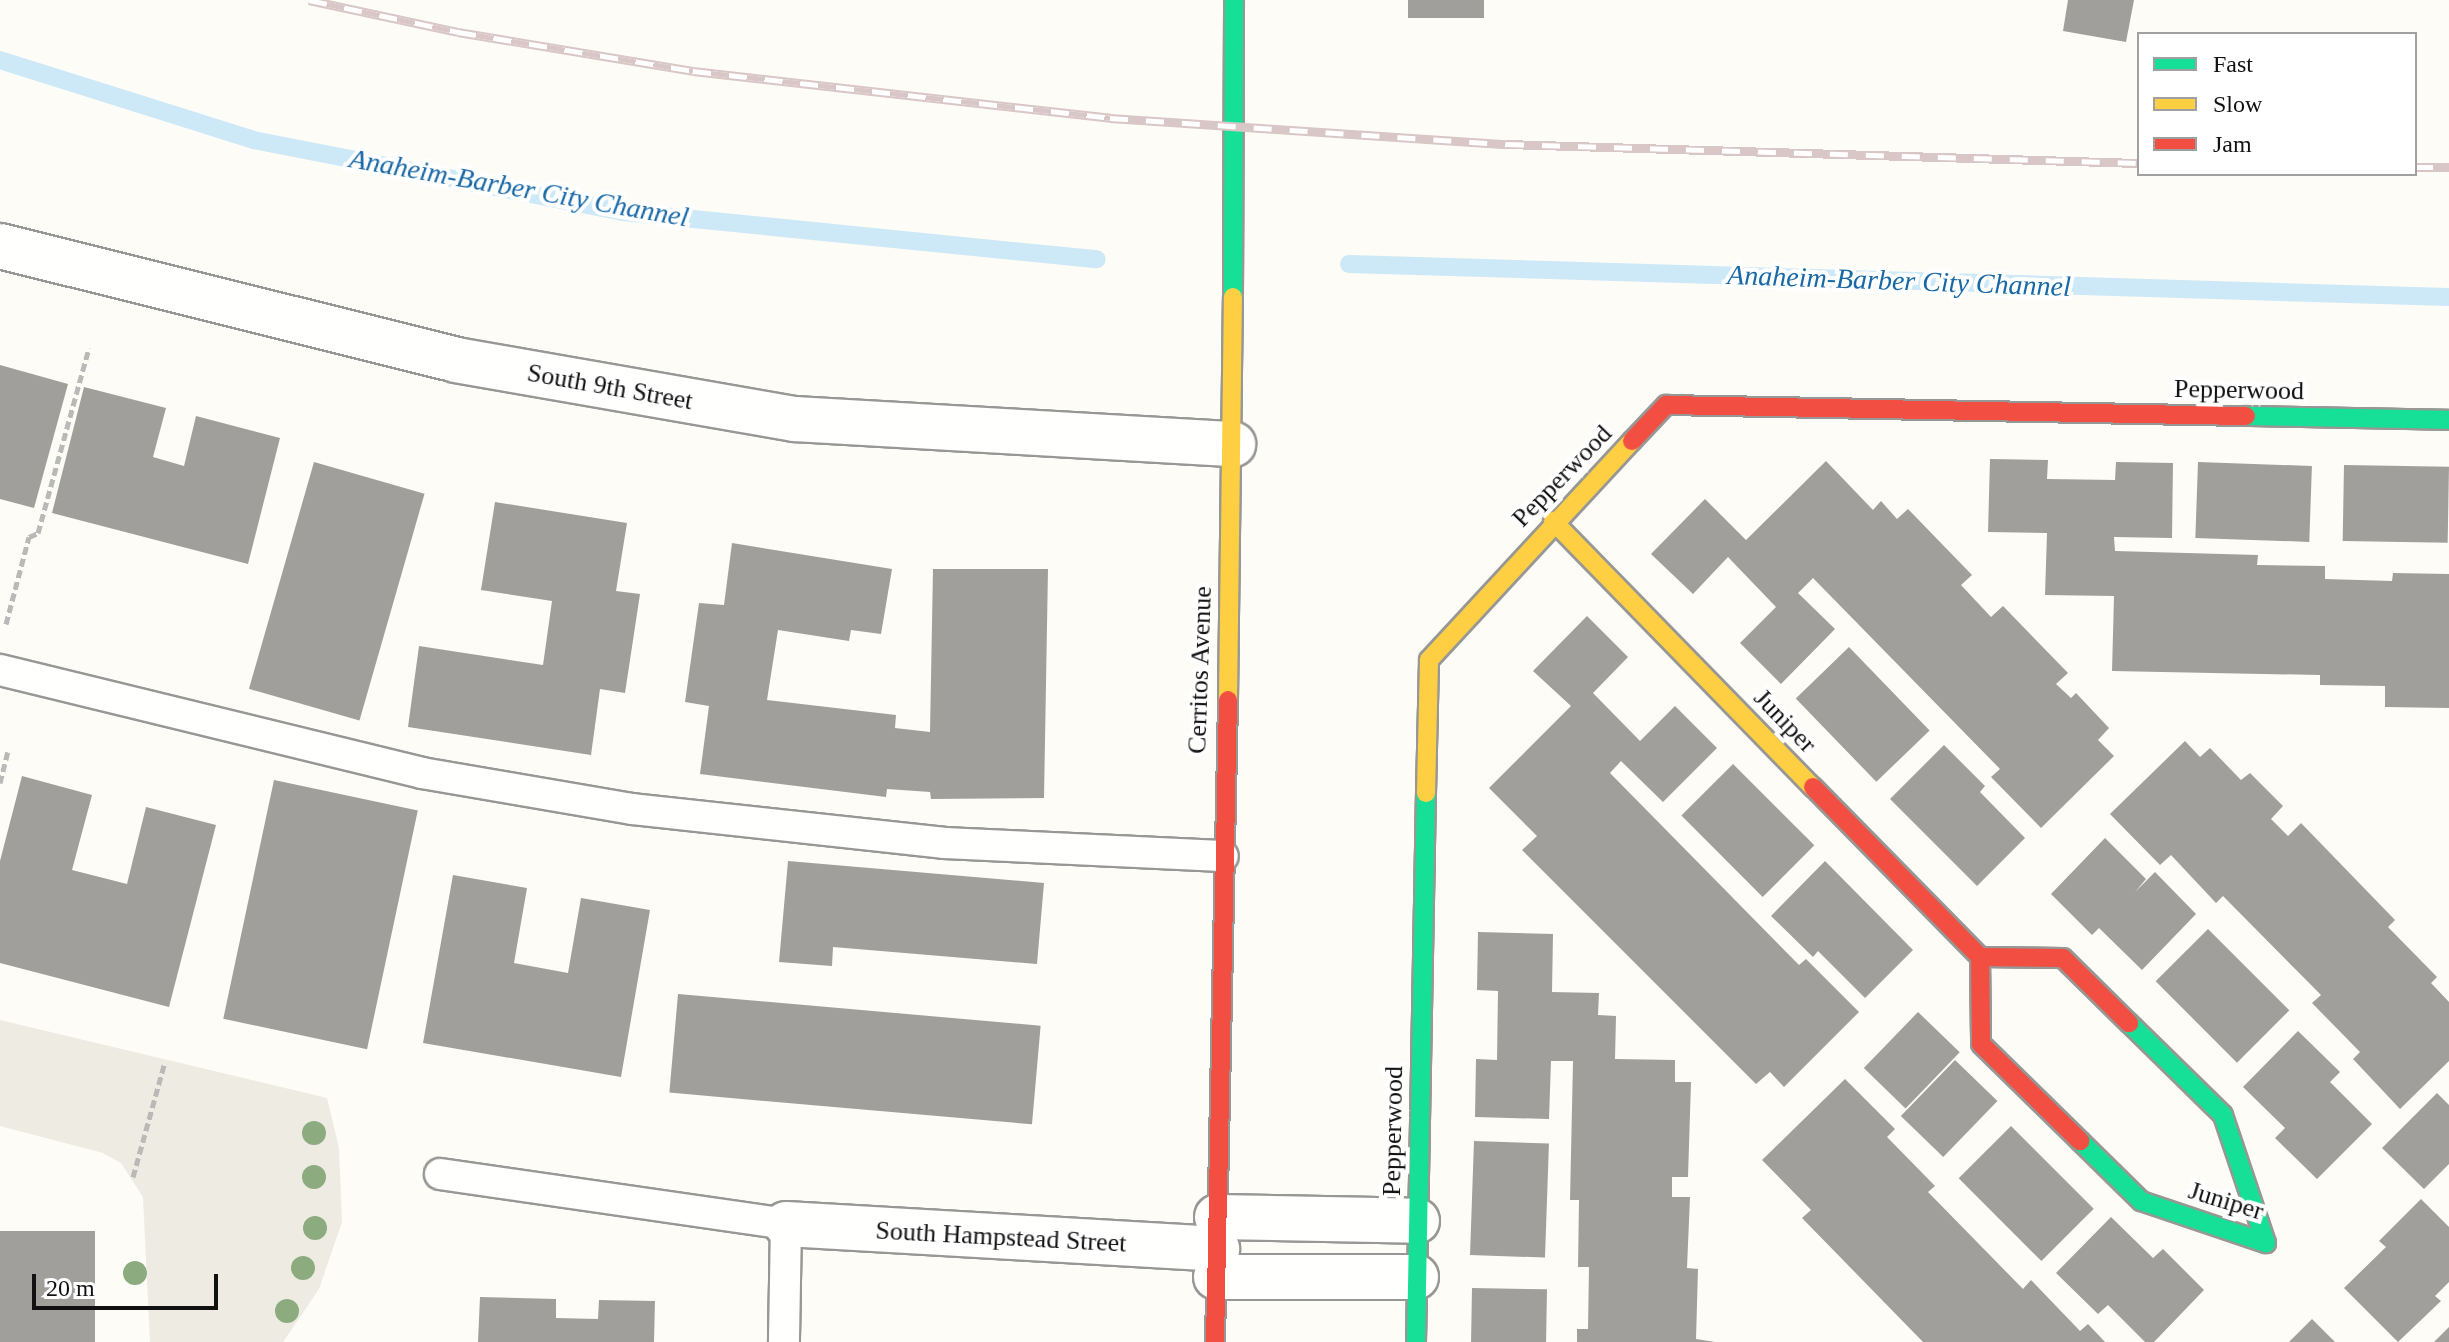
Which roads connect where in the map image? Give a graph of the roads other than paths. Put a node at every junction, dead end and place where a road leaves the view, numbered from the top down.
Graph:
1 (1234, 0) edge
2 (0, 246) edge
3 (2449, 420) edge
4 (1233, 444) junction
5 (1553, 521) junction
6 (0, 670) edge
7 (1223, 856) junction
8 (1980, 957) junction
9 (440, 1174) dead end
10 (1417, 1221) junction
11 (786, 1224) junction
12 (1217, 1248) junction
13 (1416, 1277) junction
14 (784, 1342) edge
15 (1215, 1342) edge
16 (1416, 1342) edge

1 - 4 street, Cerritos Avenue
2 - 4 street, South 9th Street
3 - 5 street, Pepperwood
4 - 7 street, Cerritos Avenue
5 - 8 street, Juniper
5 - 10 street, Pepperwood
6 - 7 lane
7 - 12 street, Cerritos Avenue
8 - 8 street, Juniper
9 - 11 lane
10 - 12 street, South Hampstead Street
10 - 13 street, Pepperwood
11 - 12 street, South Hampstead Street
11 - 14 lane
12 - 13 street, South Hampstead Street
12 - 15 street, Cerritos Avenue
13 - 16 street, Pepperwood

